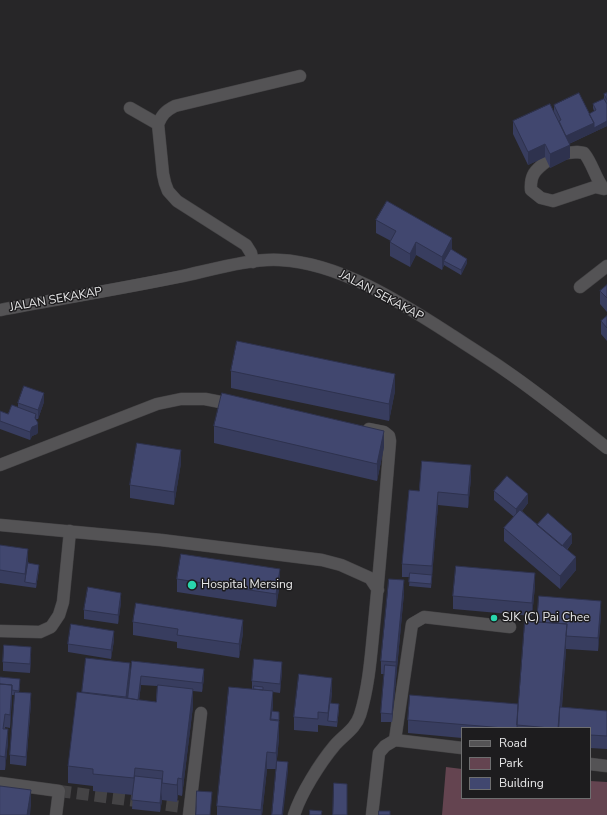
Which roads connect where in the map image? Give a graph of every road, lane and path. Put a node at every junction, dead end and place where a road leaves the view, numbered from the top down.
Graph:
1 (300, 76) dead end
2 (130, 108) dead end
3 (158, 124) junction
4 (567, 153) edge
5 (547, 161) edge
6 (605, 191) edge
7 (253, 262) junction
8 (607, 266) edge
9 (580, 287) dead end
10 (0, 310) edge
11 (244, 406) edge
12 (361, 427) edge
13 (607, 448) edge
14 (0, 465) edge
15 (0, 525) edge
16 (70, 531) junction
17 (378, 590) junction
18 (510, 627) dead end
19 (0, 631) edge
20 (201, 713) dead end
21 (395, 740) junction
22 (461, 748) edge
23 (591, 764) edge
24 (607, 766) edge
25 (0, 783) edge
26 (56, 815) edge
27 (189, 815) edge
28 (294, 815) edge
29 (372, 815) edge

1 - 3 street
2 - 3 street
3 - 7 street
4 - 6 street
5 - 6 street
7 - 10 street, JALAN SEKAKAP
7 - 13 street, JALAN SEKAKAP
8 - 9 street
11 - 14 street
12 - 17 street
15 - 16 street
16 - 17 street
16 - 19 street
17 - 28 street
18 - 21 street
20 - 27 street
21 - 22 street
21 - 29 street
23 - 24 street
25 - 26 street

